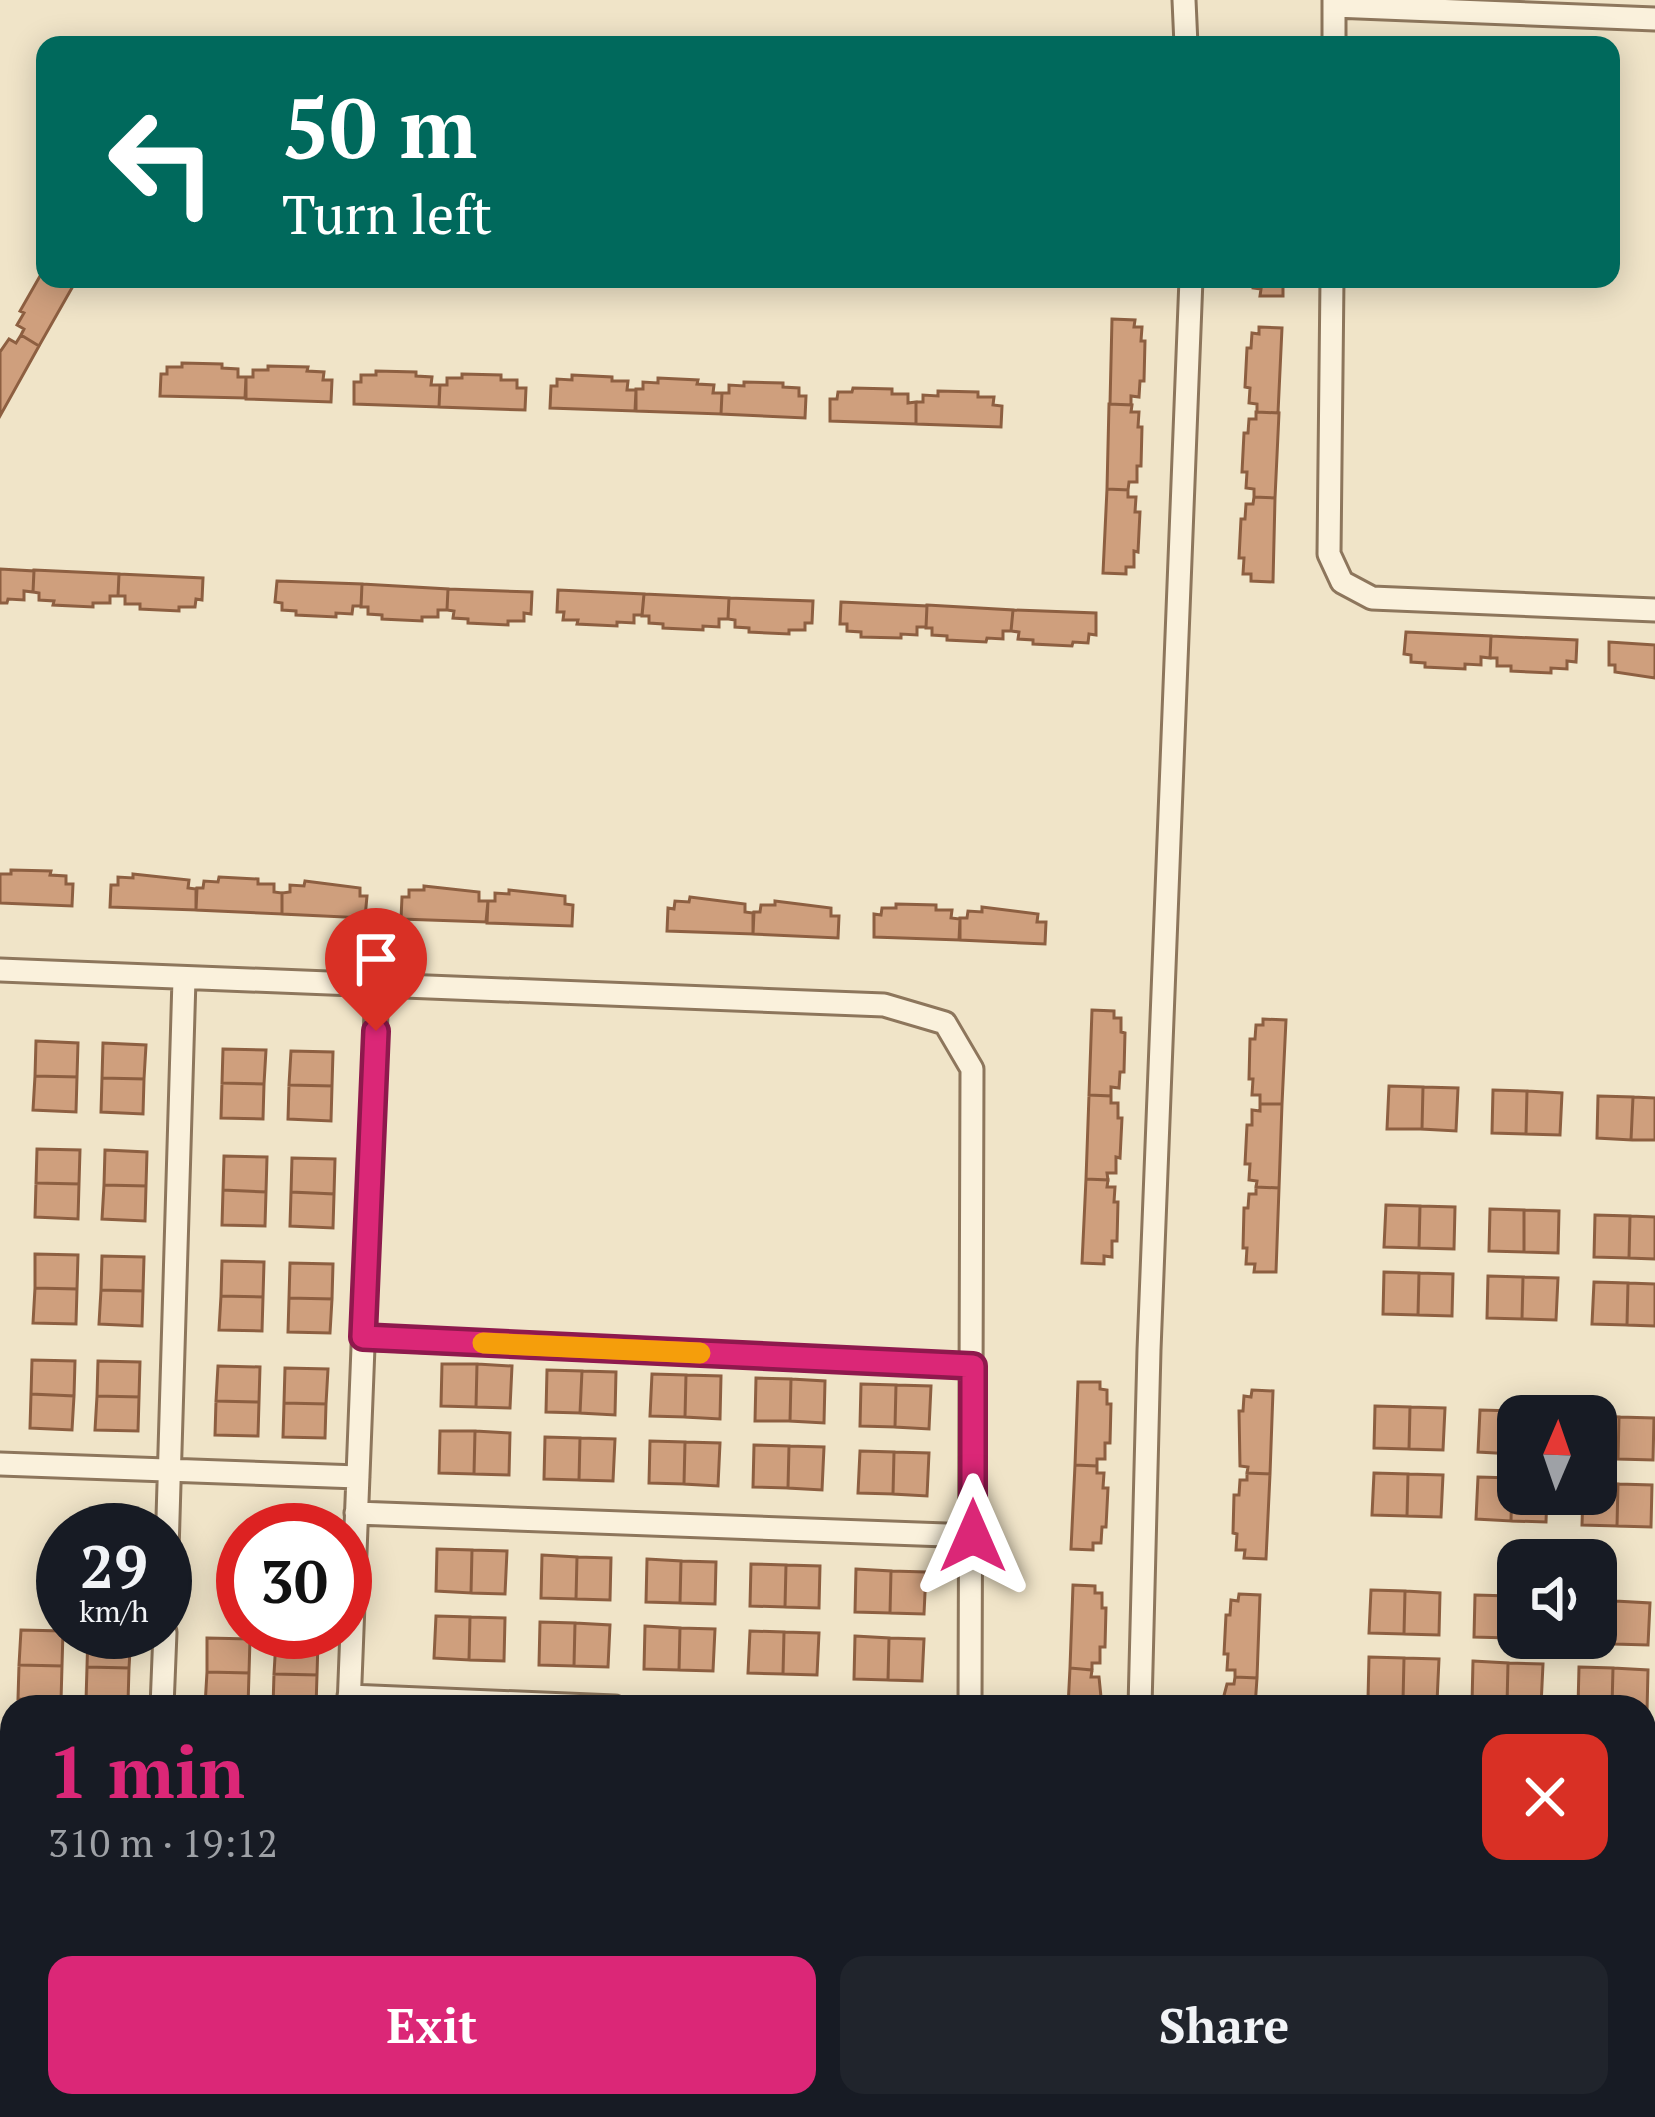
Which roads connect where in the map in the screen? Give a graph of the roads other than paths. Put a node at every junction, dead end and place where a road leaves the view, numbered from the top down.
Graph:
1 (1184, 0) edge
2 (1334, 3) edge
3 (1655, 19) edge
4 (1186, 36) edge
5 (1334, 36) edge
6 (1191, 288) edge
7 (1332, 288) edge
8 (1655, 610) edge
9 (0, 970) edge
10 (184, 979) junction
11 (377, 987) junction
12 (363, 1337) junction
13 (973, 1366) junction
14 (0, 1464) edge
15 (170, 1471) junction
16 (358, 1477) junction
17 (169, 1503) edge
18 (357, 1503) edge
19 (372, 1515) edge
20 (973, 1536) junction
21 (164, 1659) edge
22 (351, 1659) edge
23 (162, 1695) edge
24 (349, 1695) edge
25 (970, 1695) edge
26 (1140, 1695) edge

1 - 4 street
2 - 3 street
2 - 5 street
6 - 26 street
7 - 8 street
9 - 10 street
10 - 11 street
10 - 15 street
11 - 12 street
11 - 13 street
12 - 13 street
12 - 16 street
13 - 20 street
14 - 15 street
15 - 16 street
15 - 17 street
16 - 18 street
19 - 20 street
20 - 25 street
21 - 23 street
22 - 24 street

